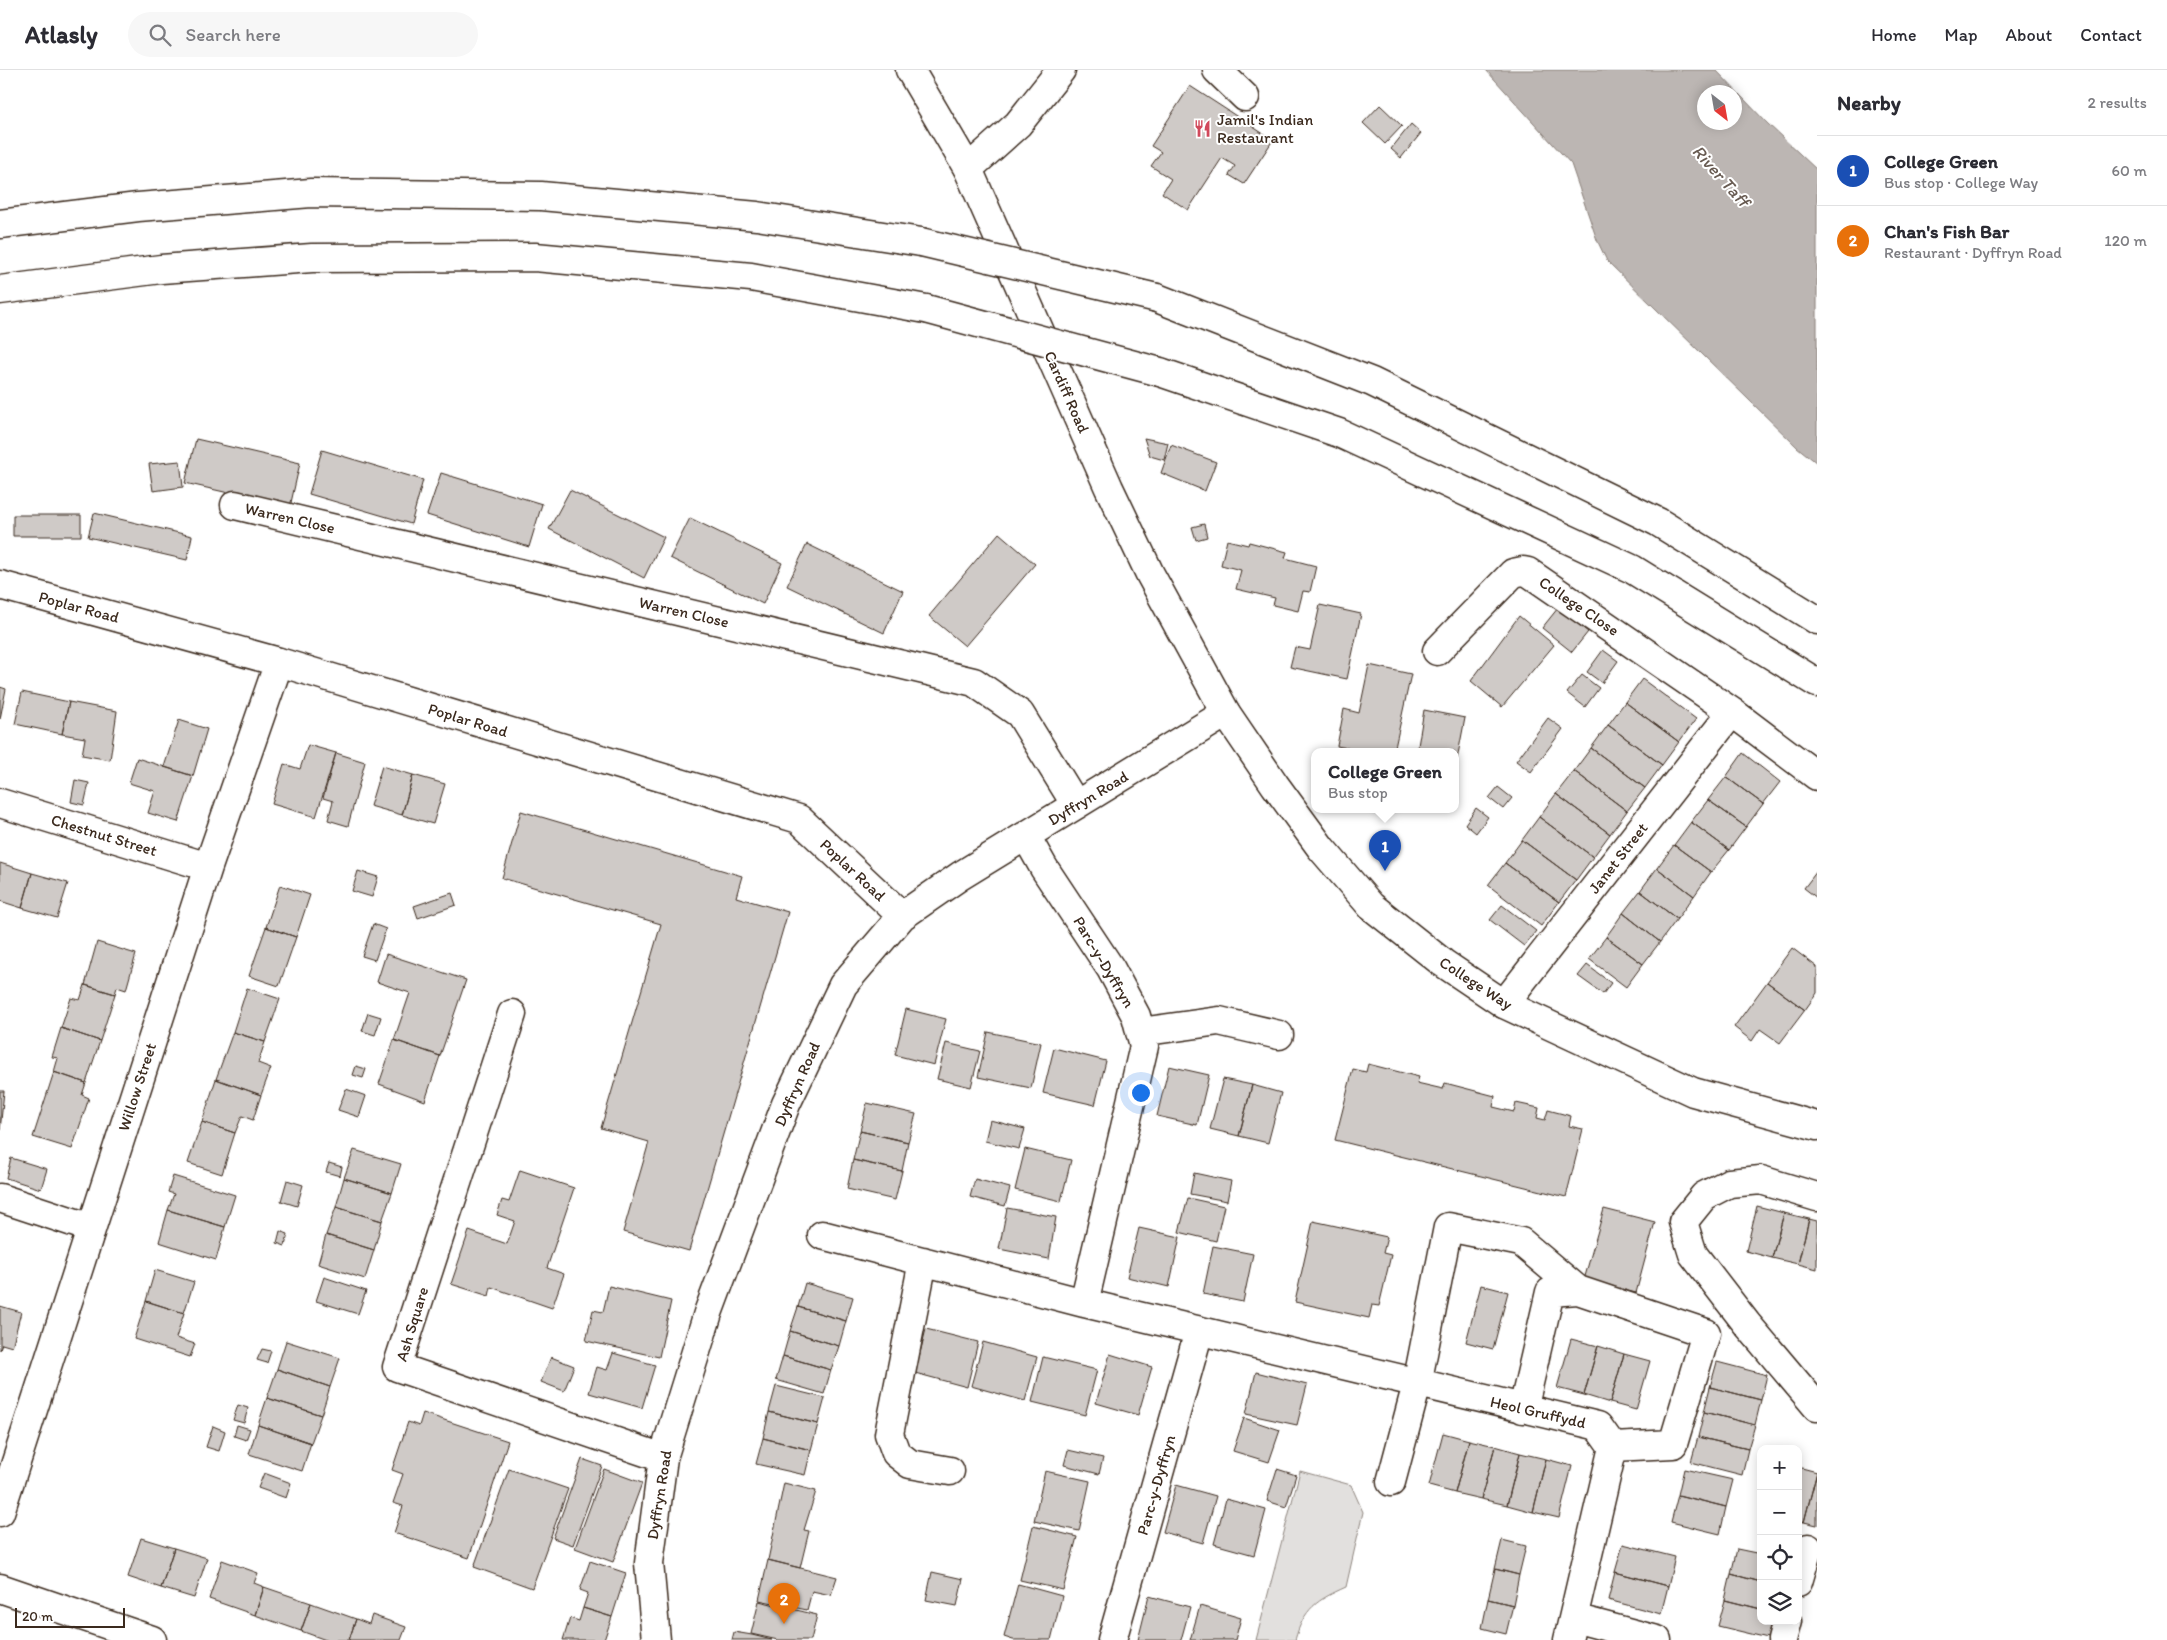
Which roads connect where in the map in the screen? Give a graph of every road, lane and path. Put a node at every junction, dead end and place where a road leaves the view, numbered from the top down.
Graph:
1 (910, 70) edge
2 (1060, 70) edge
3 (1217, 70) edge
4 (1245, 97) dead end
5 (968, 169) junction
6 (0, 224) edge
7 (0, 290) edge
8 (236, 505) dead end
9 (0, 585) edge
10 (1817, 620) edge
11 (1437, 651) dead end
12 (279, 662) junction
13 (1817, 683) edge
14 (1732, 712) junction
15 (1226, 713) junction
16 (1817, 776) edge
17 (0, 804) edge
18 (1076, 805) junction
19 (1026, 836) junction
20 (208, 867) junction
21 (902, 916) junction
22 (1504, 1004) junction
23 (512, 1014) dead end
24 (1140, 1032) junction
25 (1279, 1035) dead end
26 (1817, 1126) edge
27 (1817, 1197) edge
28 (0, 1198) edge
29 (91, 1228) junction
30 (822, 1236) dead end
31 (923, 1261) junction
32 (1578, 1290) junction
33 (1084, 1303) junction
34 (1199, 1331) junction
35 (1417, 1384) junction
36 (1817, 1407) edge
37 (1523, 1408) junction
38 (1613, 1447) junction
39 (663, 1458) junction
40 (950, 1471) dead end
41 (1391, 1482) dead end
42 (0, 1512) edge
43 (1808, 1548) dead end
44 (1799, 1580) edge
45 (0, 1588) edge
46 (1786, 1625) edge
47 (1571, 1629) edge
48 (152, 1640) edge
49 (656, 1640) edge
50 (1112, 1640) edge
51 (1657, 1640) edge
52 (1782, 1640) edge

1 - 5 main road, Cardiff Road
2 - 5 main road
3 - 4 main road
5 - 15 main road, Cardiff Road
6 - 10 main road, bridge
7 - 13 main road, bridge
8 - 18 main road, Warren Close
9 - 12 main road, Poplar Road
11 - 14 main road, College Close
12 - 20 main road, Willow Street
12 - 21 main road, Poplar Road
14 - 16 main road, College Close
14 - 22 main road, Janet Street
15 - 18 main road, Dyffryn Road
15 - 22 main road, College Way
17 - 20 main road, Chestnut Street
18 - 19 main road, Dyffryn Road
19 - 21 main road, Dyffryn Road
19 - 24 main road, Parc-y-Dyffryn
20 - 29 main road, Willow Street
21 - 39 main road, Dyffryn Road
22 - 26 main road, College Way
23 - 39 main road, Ash Square
24 - 25 main road
24 - 33 main road, Parc-y-Dyffryn
27 - 36 main road
28 - 29 main road
29 - 42 main road, Willow Street
30 - 31 main road
31 - 33 main road
31 - 40 main road
32 - 35 main road
32 - 37 main road
32 - 38 main road
33 - 34 main road
34 - 35 main road, Heol Gruffydd
34 - 50 main road, Parc-y-Dyffryn
35 - 37 main road, Heol Gruffydd
35 - 41 main road
37 - 38 main road, Heol Gruffydd
38 - 47 main road
39 - 49 main road, Dyffryn Road
43 - 44 main road
45 - 48 main road
46 - 52 main road
47 - 51 main road

